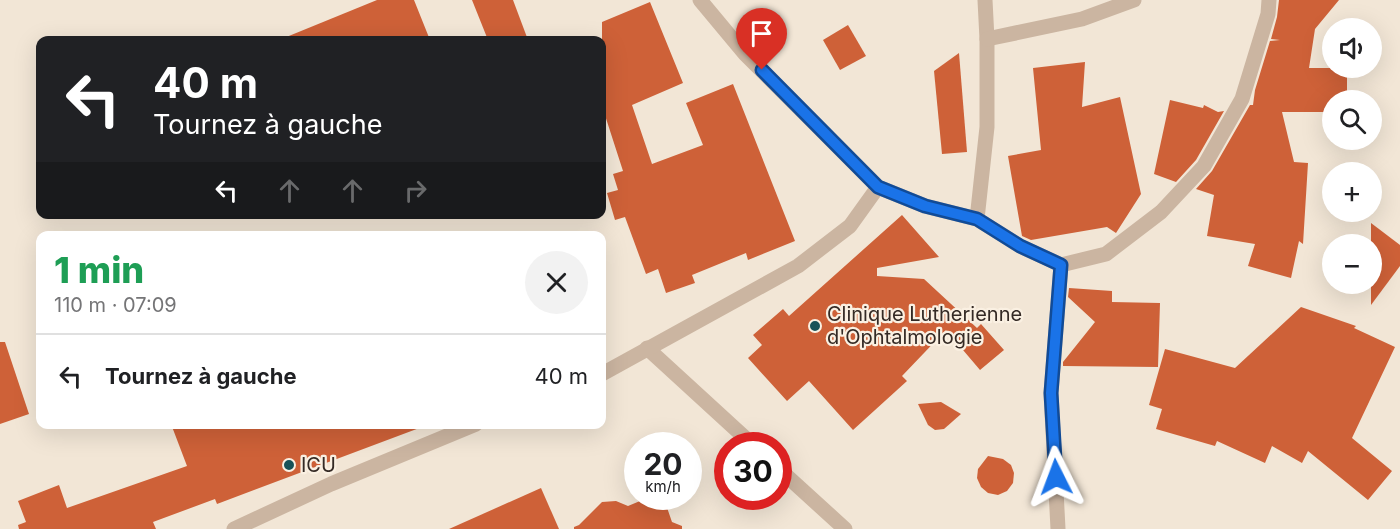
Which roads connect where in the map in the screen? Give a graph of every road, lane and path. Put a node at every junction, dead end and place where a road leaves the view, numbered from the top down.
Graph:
1 (700, 0) edge
2 (985, 0) edge
3 (1134, 0) edge
4 (1269, 0) edge
5 (987, 39) junction
6 (878, 187) junction
7 (977, 219) junction
8 (1061, 265) junction
9 (647, 348) junction
10 (606, 372) edge
11 (464, 429) edge
12 (739, 432) edge
13 (792, 481) edge
14 (234, 529) edge
15 (845, 529) edge
16 (1058, 529) edge

1 - 6 street
2 - 5 street
3 - 5 street
4 - 8 street
5 - 7 street
6 - 7 street
6 - 9 street
7 - 8 street
8 - 16 street
9 - 10 street
9 - 12 street
11 - 14 street
13 - 15 street

